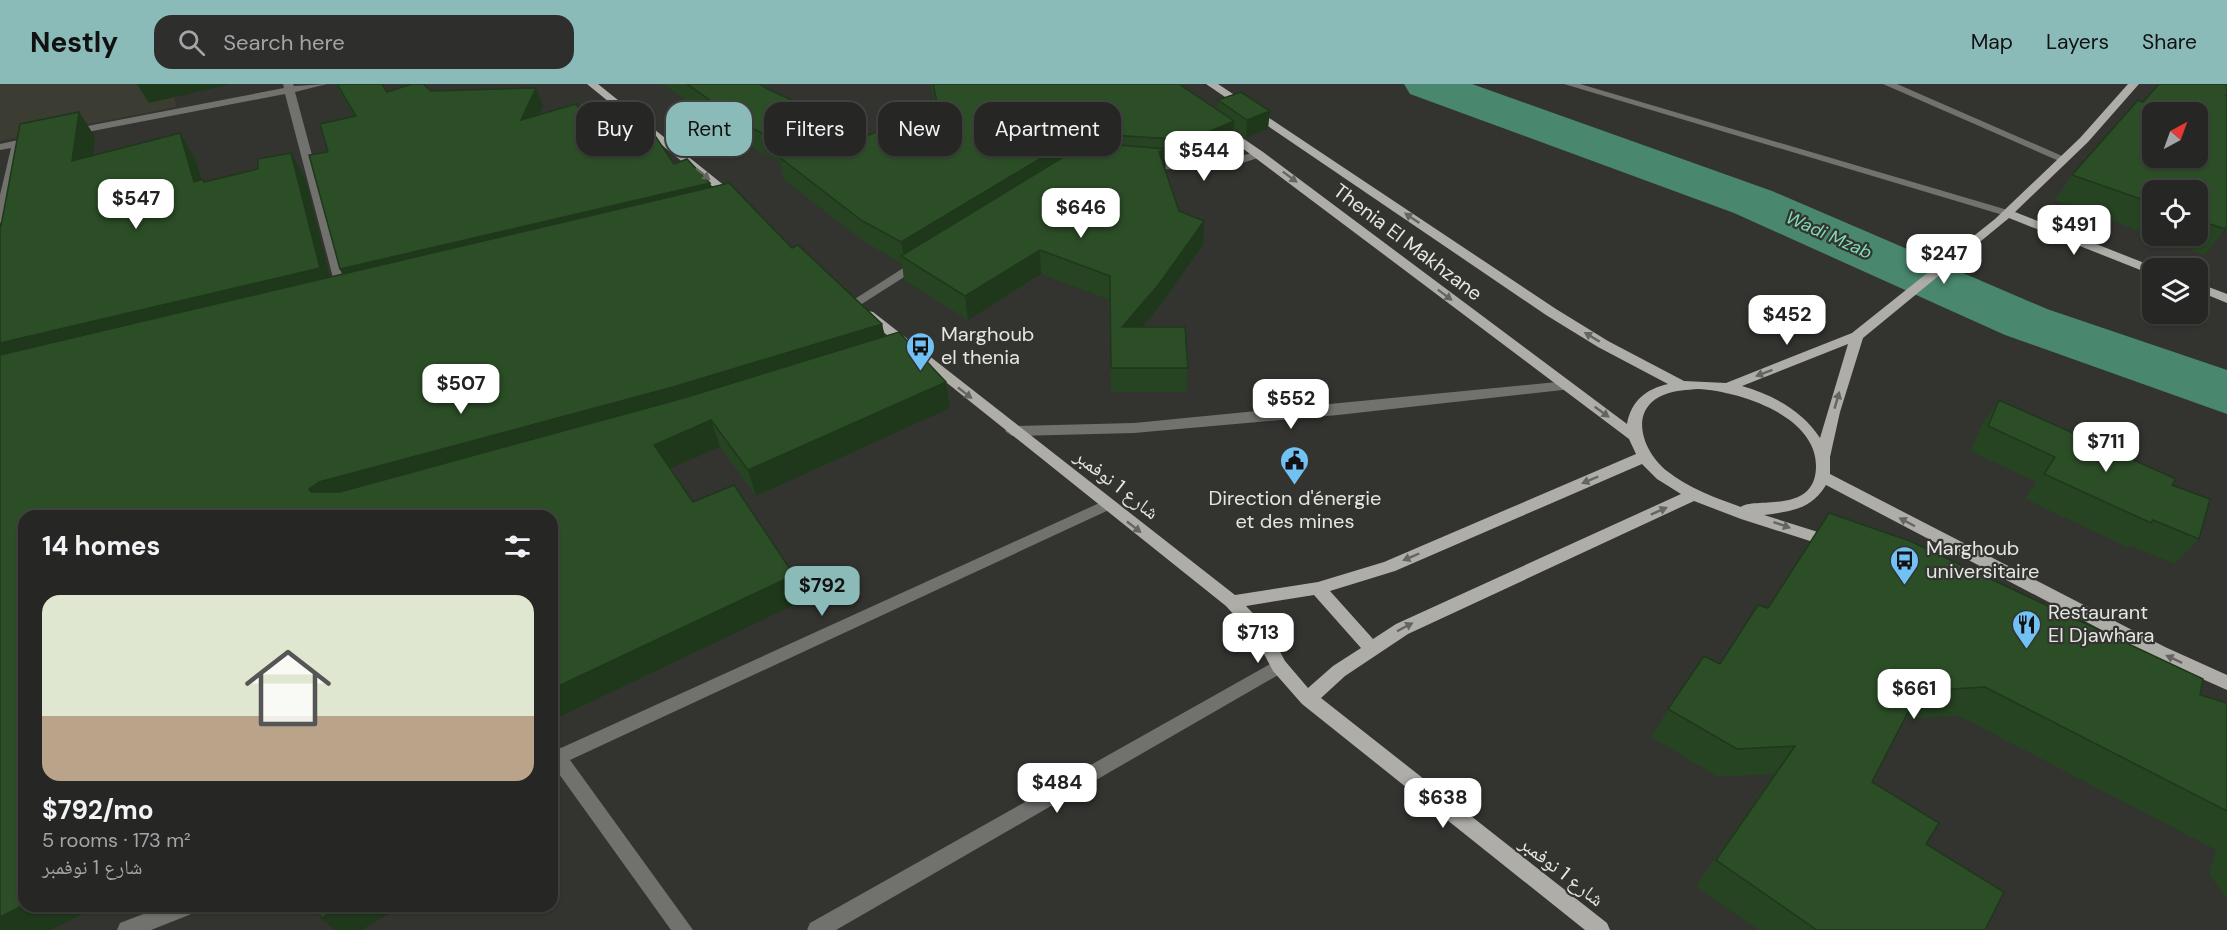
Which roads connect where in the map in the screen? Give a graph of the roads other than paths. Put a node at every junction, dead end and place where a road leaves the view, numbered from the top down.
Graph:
1 (322, 84) edge
2 (592, 84) edge
3 (1211, 84) edge
4 (1569, 84) edge
5 (1888, 84) edge
6 (2134, 84) edge
7 (288, 87) edge
8 (1205, 117) edge
9 (65, 134) edge
10 (53, 136) edge
11 (18, 143) junction
12 (0, 147) edge
13 (1260, 154) junction
14 (2063, 159) junction
15 (1131, 164) edge
16 (737, 206) edge
17 (2003, 217) junction
18 (0, 219) edge
19 (930, 255) edge
20 (2142, 266) edge
21 (2208, 291) edge
22 (344, 298) edge
23 (2227, 299) edge
24 (849, 300) joint
25 (1857, 336) junction
26 (1681, 385) junction
27 (1567, 386) junction
28 (1728, 387) junction
29 (1012, 431) junction
30 (1634, 435) junction
31 (1644, 457) junction
32 (1823, 457) junction
33 (1823, 477) junction
34 (1693, 495) junction
35 (1106, 505) junction
36 (1727, 506) junction
37 (1845, 547) edge
38 (1318, 588) junction
39 (1232, 602) junction
40 (1371, 648) junction
41 (1279, 666) junction
42 (2227, 683) edge
43 (1308, 699) junction
44 (558, 754) edge
45 (558, 761) edge
46 (172, 912) edge
47 (128, 930) edge
48 (683, 930) edge
49 (817, 930) edge
50 (1600, 930) edge

1 - 7 street
2 -> 16 main road
26 -> 3 main road
4 - 17 street
5 - 14 street
6 - 14 main road
7 - 9 street
7 - 22 street
8 - 13 main road, Thenia El Makhzane
10 - 11 street
11 - 12 street
11 - 18 street
13 - 15 street
13 -> 27 main road, Thenia El Makhzane
14 - 17 main road
17 - 20 main road
17 - 25 main road
19 - 24 street
21 - 23 main road
24 -> 29 main road, شارع 1 نوفمبر
25 -> 28 main road
32 -> 25 main road
26 - 28 main road
26 - 30 main road
27 - 29 street
27 -> 30 main road, Thenia El Makhzane
28 - 32 main road
29 - 35 main road, شارع 1 نوفمبر
30 - 31 main road
31 - 34 main road
31 -> 38 main road
32 - 33 main road
33 - 36 main road
42 -> 33 main road
34 - 36 main road
40 -> 34 main road
35 -> 39 main road, شارع 1 نوفمبر
35 - 44 street
36 -> 37 main road
38 - 39 main road
38 - 40 main road
39 - 41 main road, شارع 1 نوفمبر
40 - 43 main road
41 - 43 main road, شارع 1 نوفمبر
41 - 49 street
43 - 50 main road, شارع 1 نوفمبر
45 - 48 street
46 - 47 street

